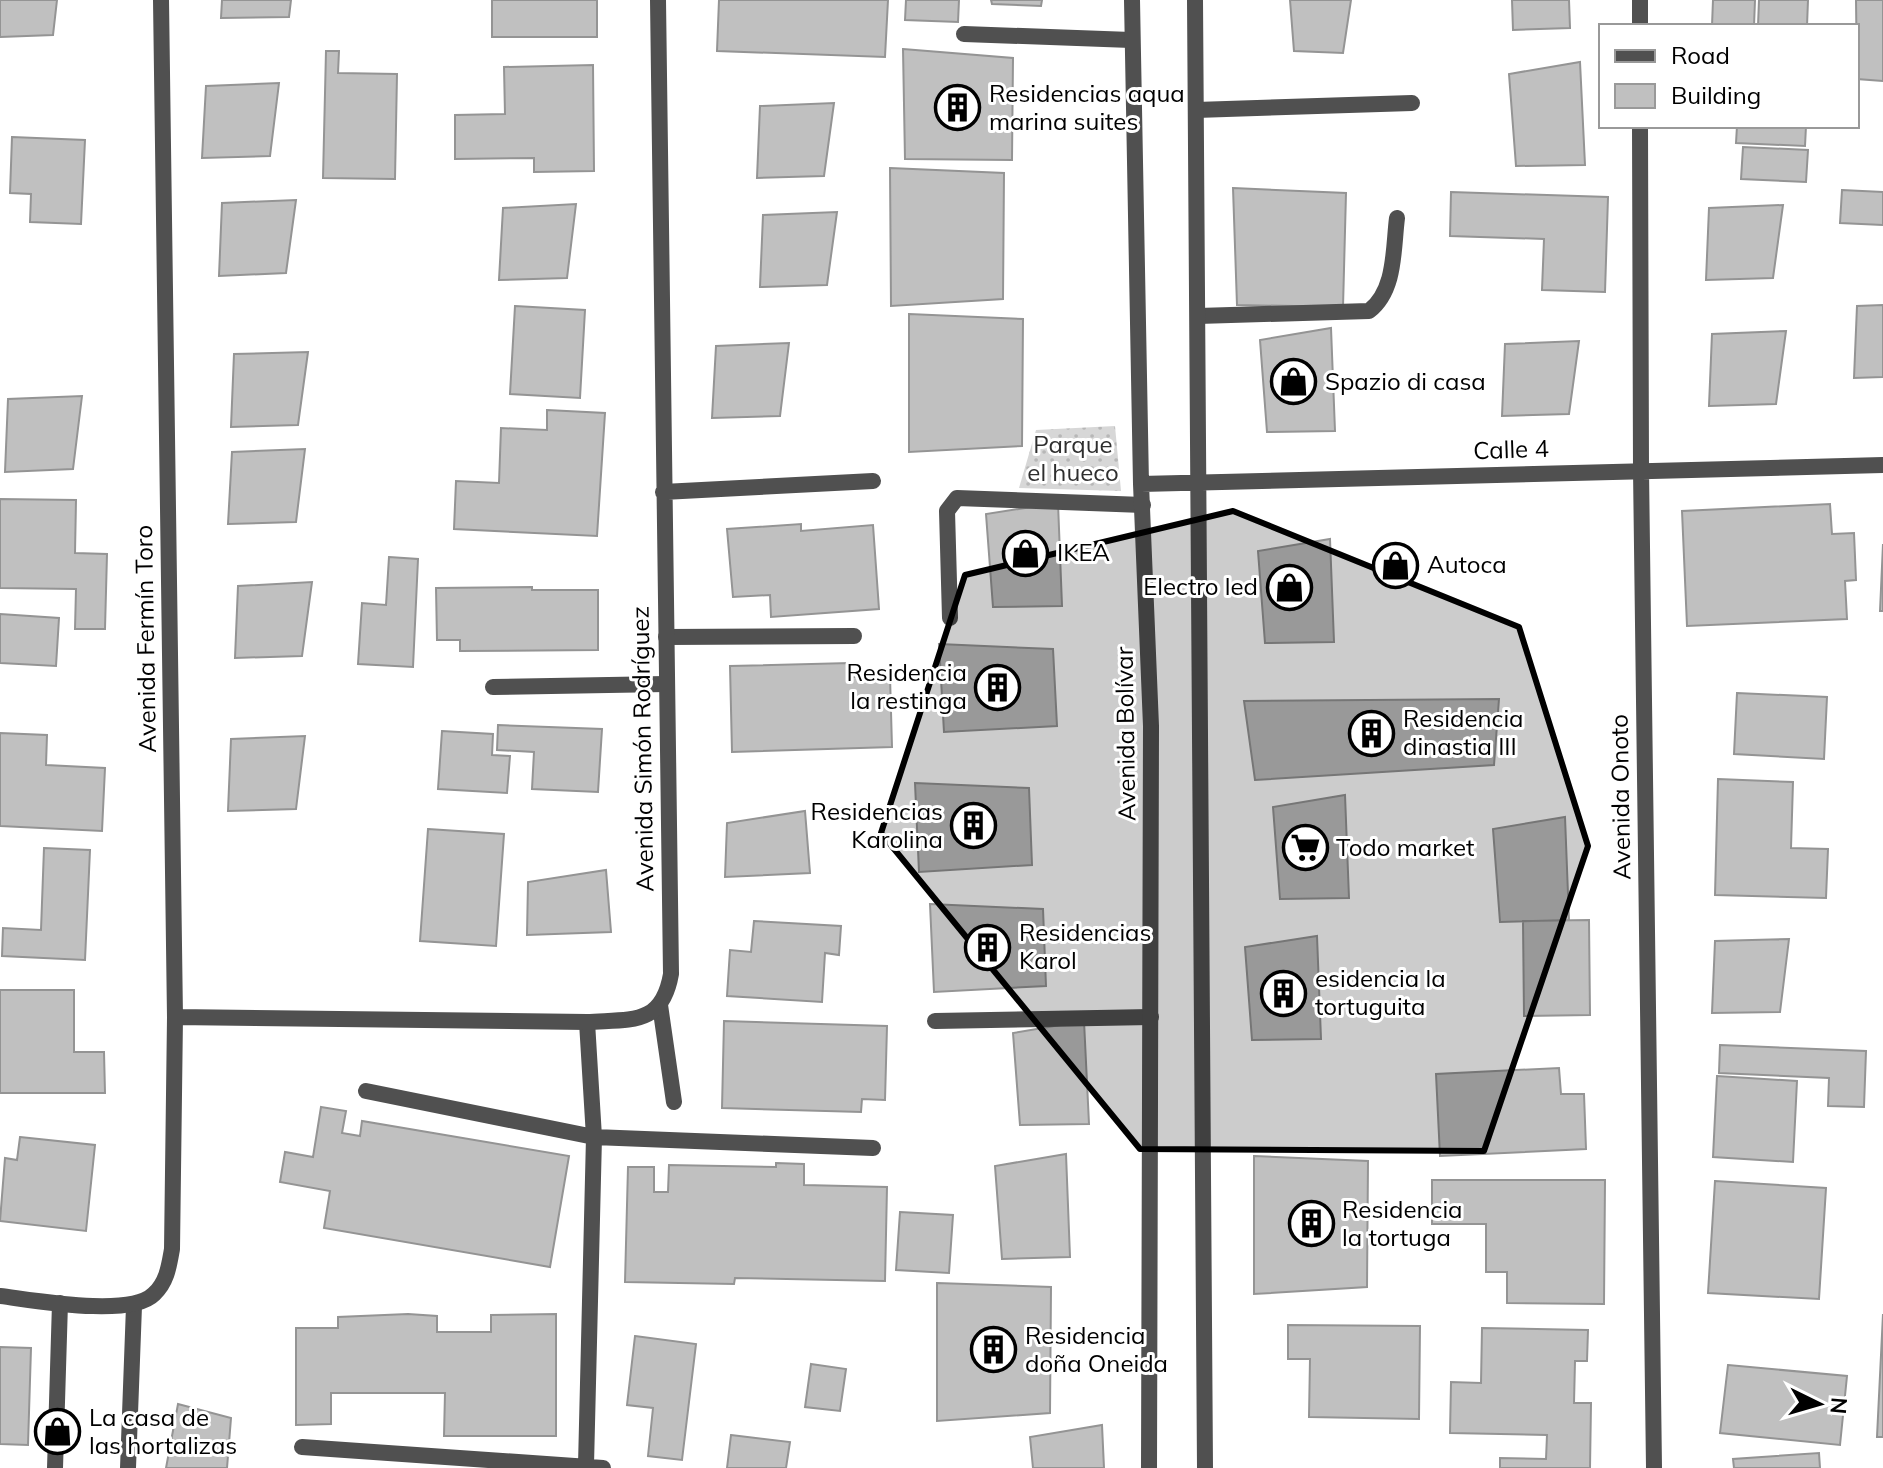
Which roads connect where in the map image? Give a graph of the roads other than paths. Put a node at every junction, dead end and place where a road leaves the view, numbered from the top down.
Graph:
1 (161, 0) edge
2 (658, 0) edge
3 (1132, 0) edge
4 (1195, 0) edge
5 (1640, 0) edge
6 (1640, 24) edge
7 (964, 34) dead end
8 (1131, 40) junction
9 (1412, 103) dead end
10 (1196, 110) junction
11 (1640, 128) edge
12 (1397, 218) dead end
13 (1198, 316) junction
14 (1883, 465) edge
15 (1641, 470) junction
16 (873, 481) dead end
17 (1200, 482) junction
18 (1141, 484) junction
19 (663, 492) junction
20 (1143, 505) junction
21 (950, 618) dead end
22 (854, 636) dead end
23 (666, 637) junction
24 (666, 684) junction
25 (493, 687) dead end
26 (660, 1005) junction
27 (175, 1017) junction
28 (1151, 1017) junction
29 (935, 1021) dead end
30 (587, 1022) junction
31 (366, 1091) dead end
32 (674, 1102) dead end
33 (594, 1137) junction
34 (873, 1148) dead end
35 (0, 1296) edge
36 (60, 1303) junction
37 (134, 1306) junction
38 (302, 1447) dead end
39 (595, 1466) edge
40 (55, 1468) edge
41 (128, 1468) edge
42 (1149, 1468) edge
43 (1205, 1468) edge
44 (1654, 1468) edge

1 - 27 street, Avenida Fermín Toro
2 - 19 street, Avenida Simón Rodríguez
3 - 8 street, Avenida Bolívar
4 - 10 street
5 - 6 street
7 - 8 street
8 - 18 street, Avenida Bolívar
9 - 10 street
10 - 13 street
11 - 15 street, Avenida Onoto
12 - 13 street
13 - 17 street
14 - 15 street, Calle 4
15 - 17 street, Calle 4
15 - 44 street, Avenida Onoto
16 - 19 street
17 - 18 street, Calle 4
17 - 43 street
18 - 20 street, Avenida Bolívar
19 - 23 street, Avenida Simón Rodríguez
20 - 21 street
20 - 28 street, Avenida Bolívar
22 - 23 street
23 - 24 street, Avenida Simón Rodríguez
24 - 25 street
24 - 26 street, Avenida Simón Rodríguez
26 - 30 street
26 - 32 street
27 - 30 street
27 - 37 street, Avenida Fermín Toro
28 - 29 street
28 - 42 street, Avenida Bolívar
30 - 33 street
31 - 33 street
33 - 34 street
33 - 39 street
35 - 36 street
36 - 37 street
36 - 40 street
37 - 41 street
38 - 39 street

